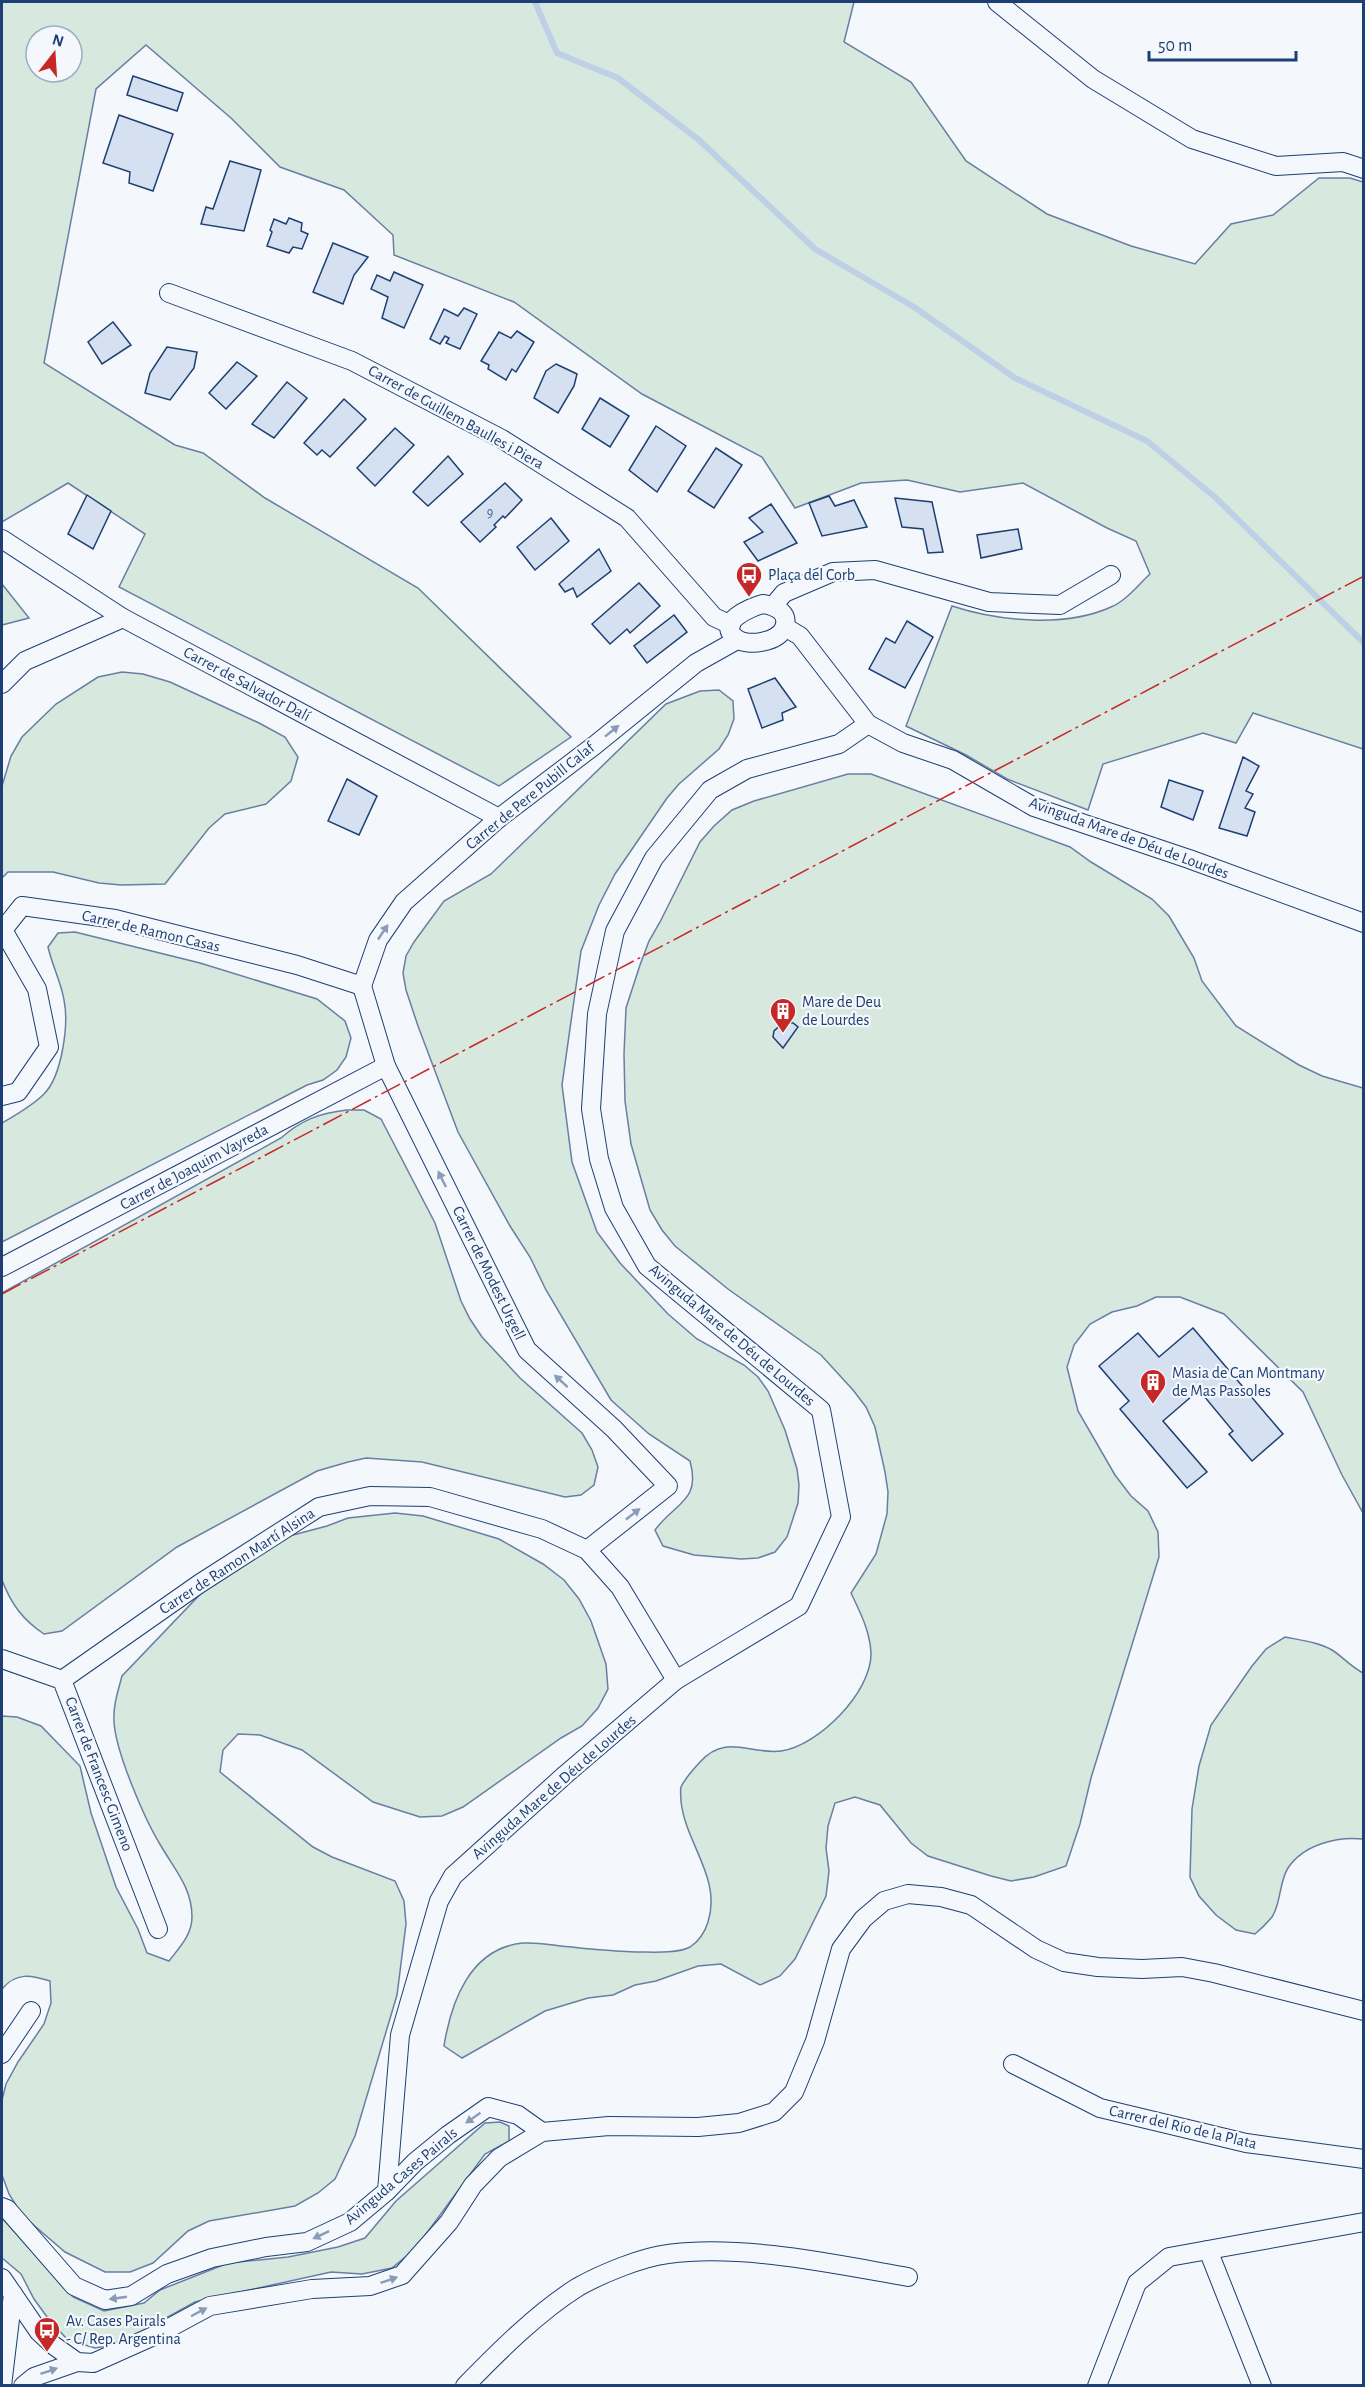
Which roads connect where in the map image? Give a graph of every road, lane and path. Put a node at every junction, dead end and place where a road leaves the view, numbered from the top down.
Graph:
1 (997, 2) edge
2 (1364, 169) edge
3 (169, 293) dead end
4 (2, 539) edge
5 (1111, 576) dead end
6 (774, 605) junction
7 (123, 618) junction
8 (785, 627) junction
9 (734, 633) junction
10 (2, 684) edge
11 (868, 724) junction
12 (499, 818) junction
13 (1364, 923) edge
14 (362, 986) junction
15 (386, 1066) junction
16 (2, 1096) edge
17 (2, 1267) edge
18 (587, 1550) junction
19 (2, 1659) edge
20 (62, 1680) junction
21 (676, 1680) junction
22 (158, 1929) dead end
23 (31, 2011) dead end
24 (1364, 2011) edge
25 (2, 2054) edge
26 (1013, 2064) dead end
27 (542, 2132) junction
28 (1364, 2159) edge
29 (387, 2191) junction
30 (2, 2207) edge
31 (1364, 2222) edge
32 (1208, 2250) junction
33 (908, 2277) dead end
34 (2, 2278) edge
35 (13, 2294) junction
36 (77, 2362) junction
37 (2, 2385) edge
38 (23, 2385) edge
39 (465, 2385) edge
40 (1097, 2385) edge
41 (1262, 2385) edge

1 - 2 street
3 - 9 street, Carrer de Guillem Baulles i Piera
4 - 7 street, Carrer de Salvador Dalí
5 - 6 street
6 - 8 street
6 - 9 street
7 - 10 street
7 - 12 street, Carrer de Salvador Dalí
8 - 9 street
8 - 11 street, Avinguda Mare de Déu de Lourdes
12 -> 9 street, Carrer de Pere Pubill Calaf
11 - 13 street, Avinguda Mare de Déu de Lourdes
11 - 21 street, Avinguda Mare de Déu de Lourdes
14 -> 12 street, Carrer de Pere Pubill Calaf
14 - 15 street, Carrer de Modest Urgell
14 - 16 street, Carrer de Ramon Casas
15 - 17 street, Carrer de Joaquim Vayreda
18 -> 15 street, Carrer de Modest Urgell
18 - 20 street, Carrer de Ramon Martí Alsina
18 - 21 street, Carrer de Ramon Martí Alsina
19 - 20 street, Carrer de Francesc Gimeno
20 - 22 street, Carrer de Francesc Gimeno
21 - 29 street, Avinguda Mare de Déu de Lourdes
23 - 25 street
24 - 27 street
26 - 28 street, Carrer del Río de la Plata
27 -> 29 street, Avinguda Cases Pairals
36 -> 27 street
29 -> 30 street, Avinguda Cases Pairals
31 - 32 street
32 - 40 street
32 - 41 street
33 - 39 street
34 - 35 street
35 - 36 street
35 - 37 street
38 -> 36 street

